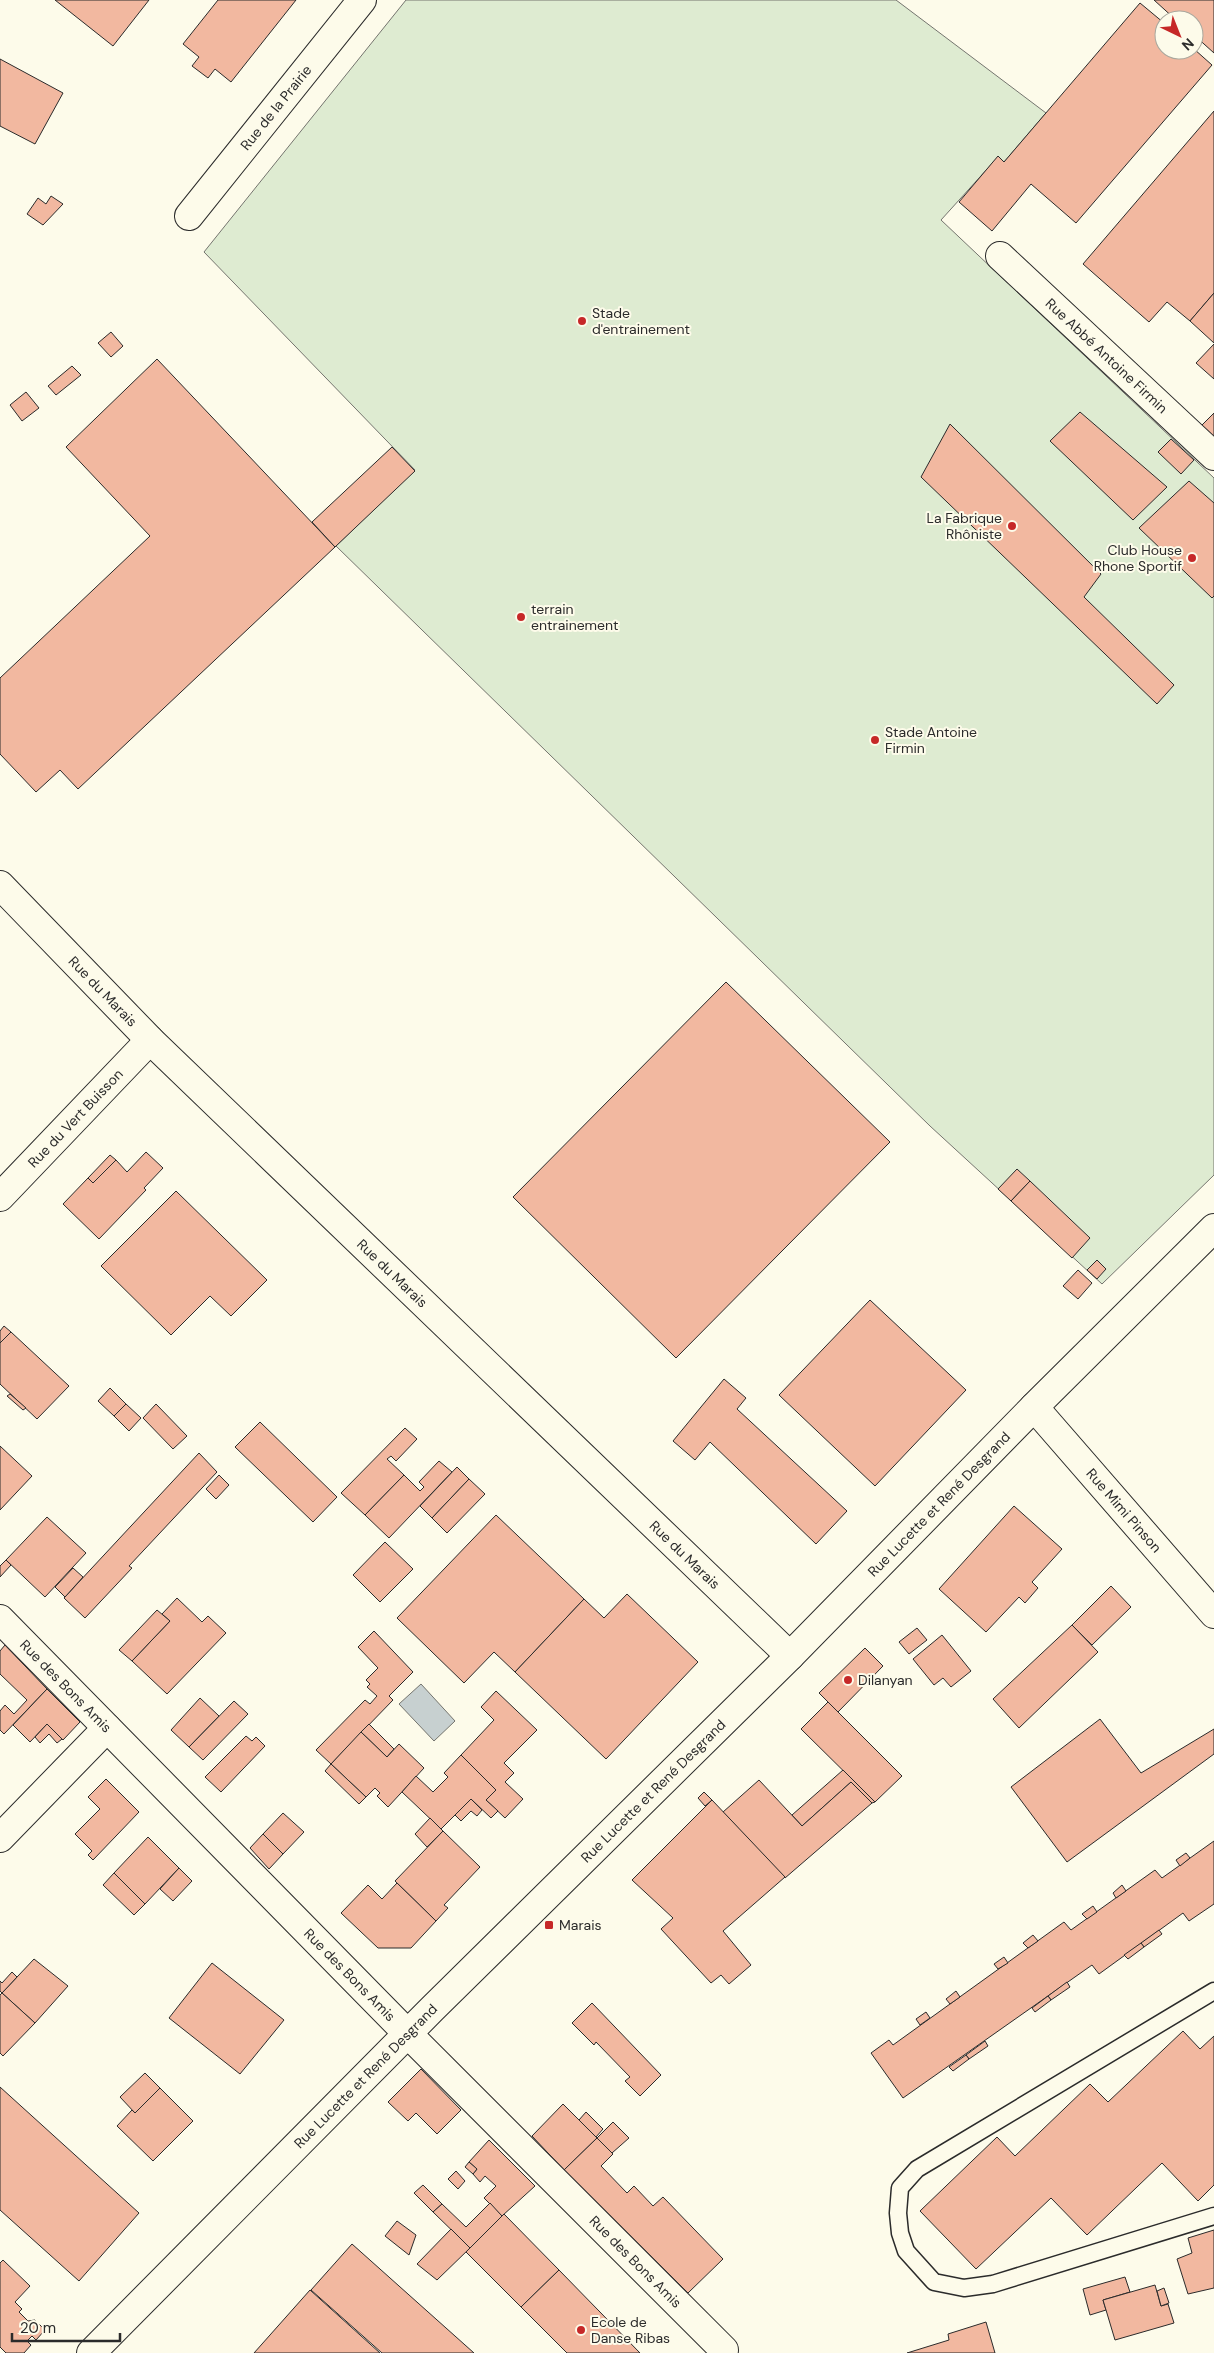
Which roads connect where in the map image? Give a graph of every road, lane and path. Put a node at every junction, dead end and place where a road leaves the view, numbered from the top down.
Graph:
1 (362, 0) edge
2 (189, 216) dead end
3 (1000, 256) dead end
4 (1214, 456) edge
5 (0, 885) edge
6 (150, 1040) junction
7 (0, 1197) edge
8 (1214, 1228) edge
9 (1034, 1407) junction
10 (1214, 1614) edge
11 (0, 1619) edge
12 (790, 1656) junction
13 (107, 1728) junction
14 (0, 1838) edge
15 (1214, 1991) edge
16 (408, 2034) junction
17 (1214, 2216) edge
18 (724, 2350) dead end
19 (91, 2353) edge

1 - 2 street, Rue de la Prairie
3 - 4 street, Rue Abbé Antoine Firmin
5 - 6 street, Rue du Marais
6 - 7 street, Rue du Vert Buisson
6 - 12 street, Rue du Marais
8 - 9 street, Rue Lucette et René Desgrand
9 - 10 street, Rue Mimi Pinson
9 - 12 street, Rue Lucette et René Desgrand
11 - 13 street, Rue des Bons Amis
12 - 16 street, Rue Lucette et René Desgrand
13 - 14 street
13 - 16 street, Rue des Bons Amis
15 - 17 lane
16 - 18 street, Rue des Bons Amis
16 - 19 street, Rue Lucette et René Desgrand

